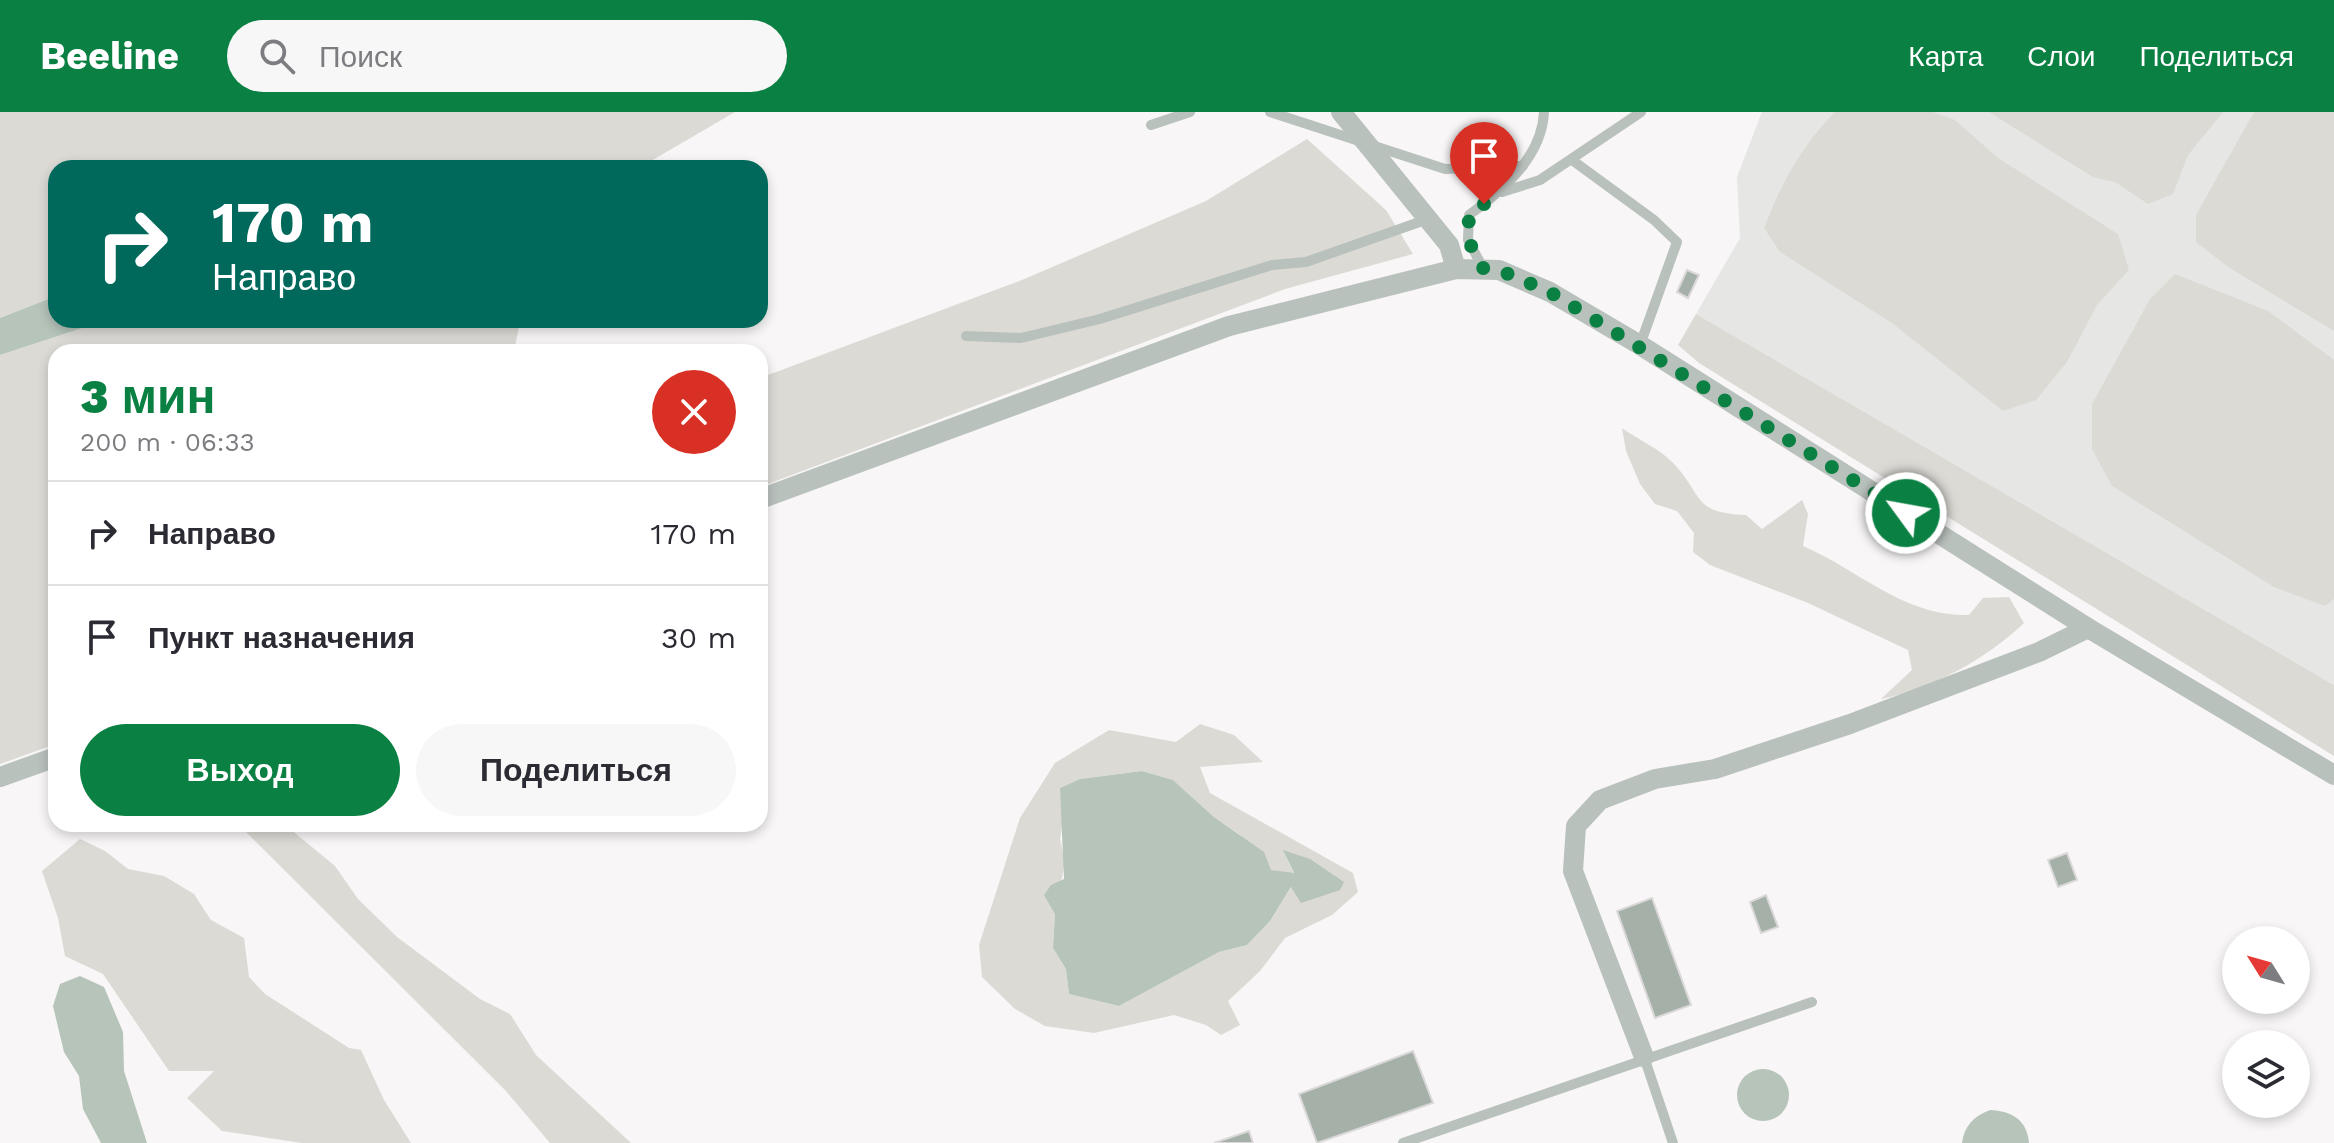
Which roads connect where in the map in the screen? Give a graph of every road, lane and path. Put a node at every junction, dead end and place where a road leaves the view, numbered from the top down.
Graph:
1 (1190, 112) edge
2 (1270, 112) edge
3 (1341, 112) edge
4 (1544, 112) edge
5 (1641, 112) edge
6 (1151, 125) dead end
7 (1366, 143) junction
8 (1572, 160) junction
9 (1523, 166) junction
10 (1500, 193) junction
11 (1428, 219) junction
12 (1483, 268) junction
13 (1456, 269) junction
14 (966, 336) dead end
15 (1640, 345) junction
16 (768, 496) edge
17 (2088, 628) junction
18 (48, 760) edge
19 (2334, 775) edge
20 (0, 777) edge
21 (1812, 1002) dead end
22 (1644, 1057) junction
23 (1403, 1143) edge
24 (1673, 1143) edge

1 - 6 lane
2 - 7 lane
3 - 7 street
4 - 9 lane
5 - 8 lane
7 - 9 lane
7 - 11 street
8 - 10 lane
8 - 15 lane
9 - 10 lane
10 - 12 lane
11 - 13 street
11 - 14 lane
12 - 13 street
12 - 15 street
13 - 16 street
15 - 17 street
17 - 19 street
17 - 22 street
18 - 20 street
21 - 22 lane
22 - 23 lane
22 - 24 lane

